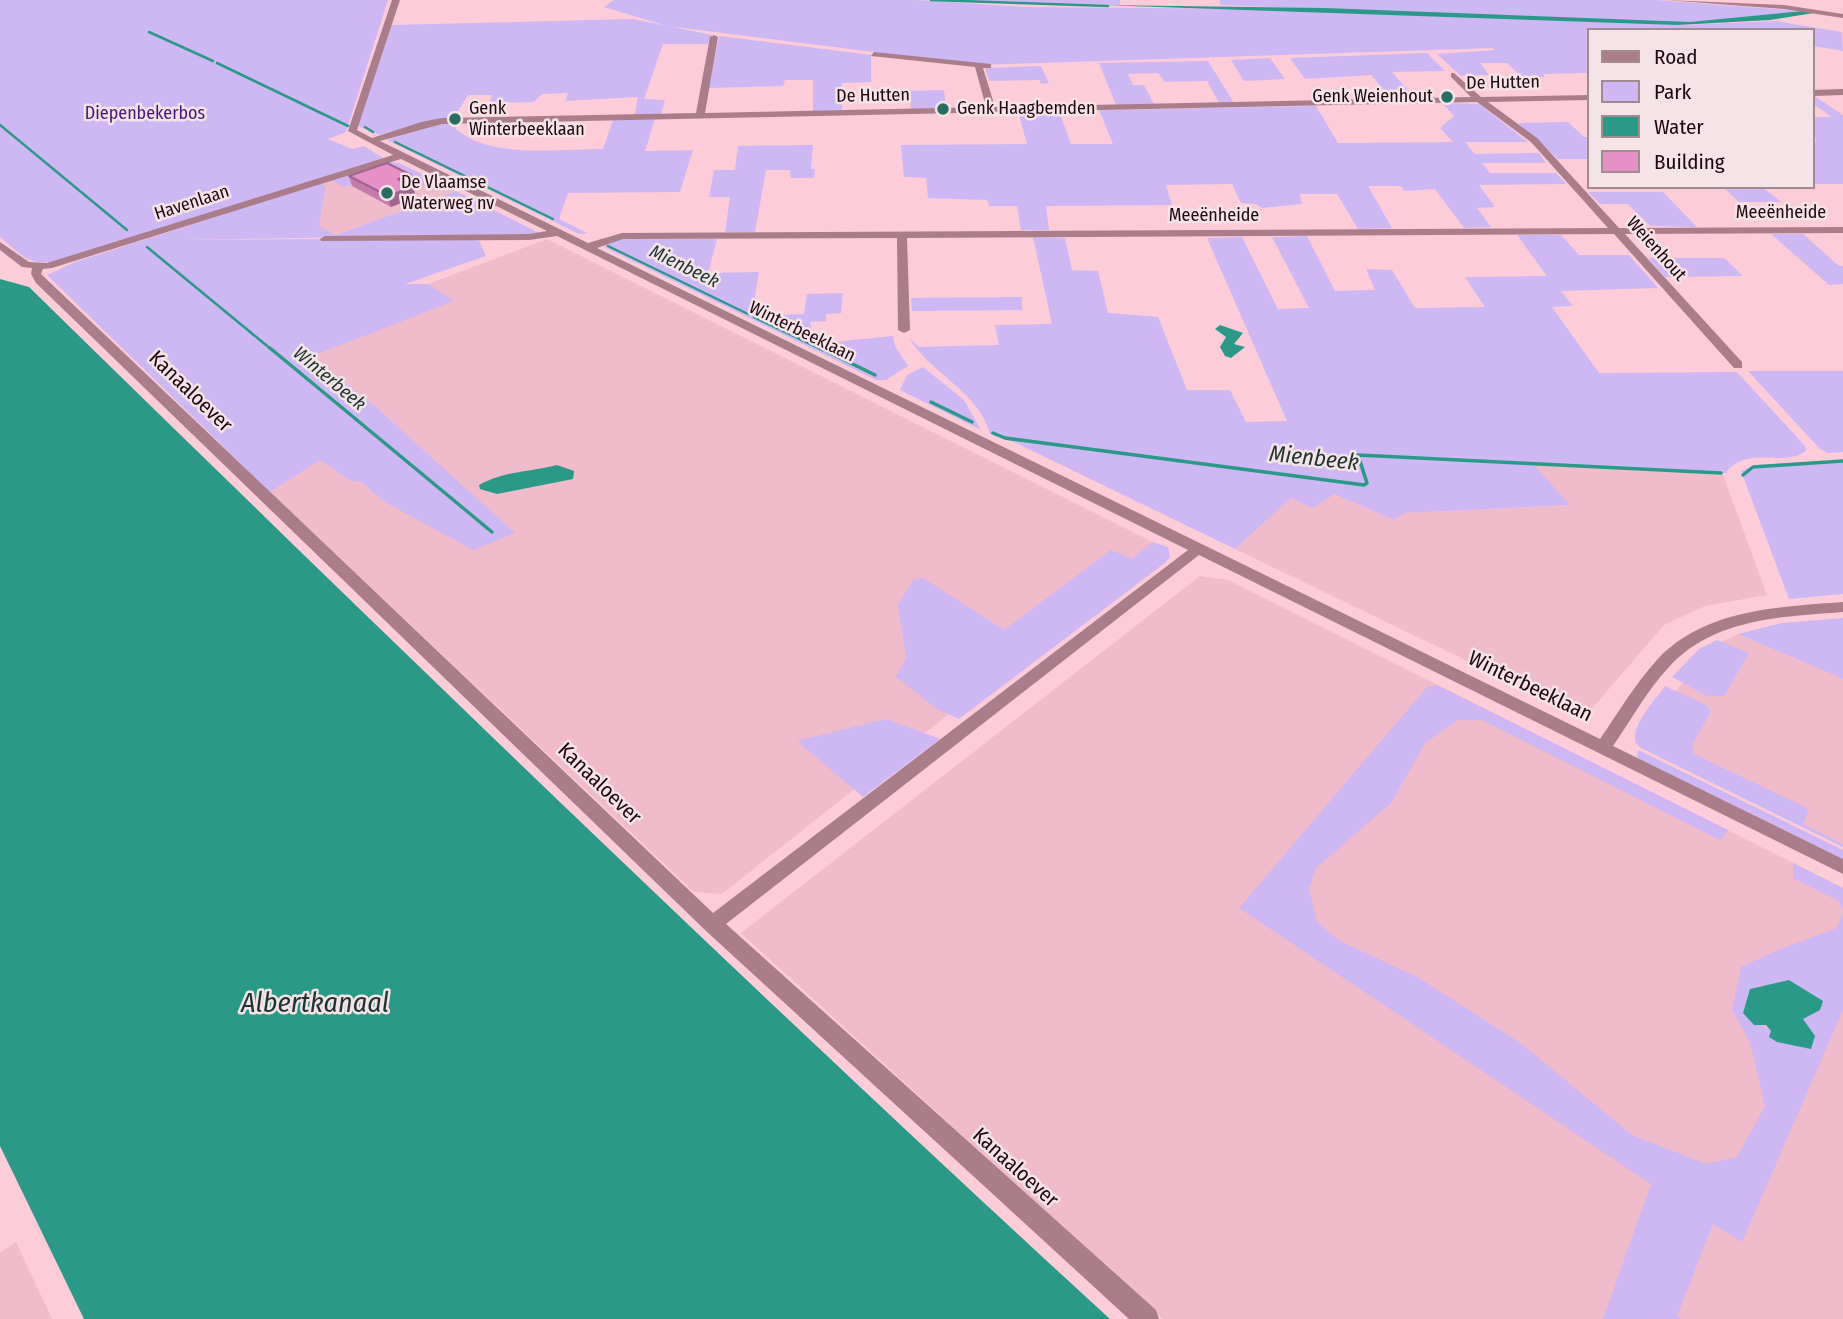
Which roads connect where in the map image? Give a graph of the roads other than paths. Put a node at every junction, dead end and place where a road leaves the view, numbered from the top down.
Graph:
1 (396, 0) edge
2 (1669, 0) edge
3 (1843, 16) edge
4 (714, 37) dead end
5 (874, 54) dead end
6 (1454, 75) dead end
7 (1815, 93) edge
8 (1843, 94) edge
9 (1588, 97) edge
10 (1479, 99) junction
11 (991, 109) junction
12 (700, 116) junction
13 (371, 141) junction
14 (400, 156) junction
15 (1843, 230) edge
16 (1616, 231) junction
17 (557, 233) junction
18 (902, 235) junction
19 (325, 239) dead end
20 (0, 244) edge
21 (588, 247) junction
22 (38, 267) junction
23 (904, 330) dead end
24 (1738, 365) dead end
25 (1198, 549) junction
26 (1843, 607) edge
27 (1603, 748) junction
28 (1843, 867) edge
29 (712, 924) junction
30 (1147, 1319) edge

1 - 13 street, Winterbeeklaan
2 - 3 street
4 - 12 street
5 - 11 street
6 - 10 street, Weienhout
7 - 8 street
9 - 10 street, De Hutten
10 - 11 street, De Hutten
10 - 16 street, Weienhout
11 - 12 street, De Hutten
12 - 13 street, De Hutten
13 - 14 street, Winterbeeklaan
14 - 17 street, Winterbeeklaan
14 - 22 street, Havenlaan
15 - 16 street, Meeënheide
16 - 18 street, Meeënheide
16 - 24 street, Weienhout
17 - 19 street
17 - 21 street, Winterbeeklaan
18 - 21 street, Meeënheide
18 - 23 street
20 - 22 street
21 - 25 street, Winterbeeklaan
22 - 29 street, Kanaaloever
25 - 27 street, Winterbeeklaan
25 - 29 street
26 - 27 street
27 - 28 street, Winterbeeklaan
29 - 30 street, Kanaaloever

